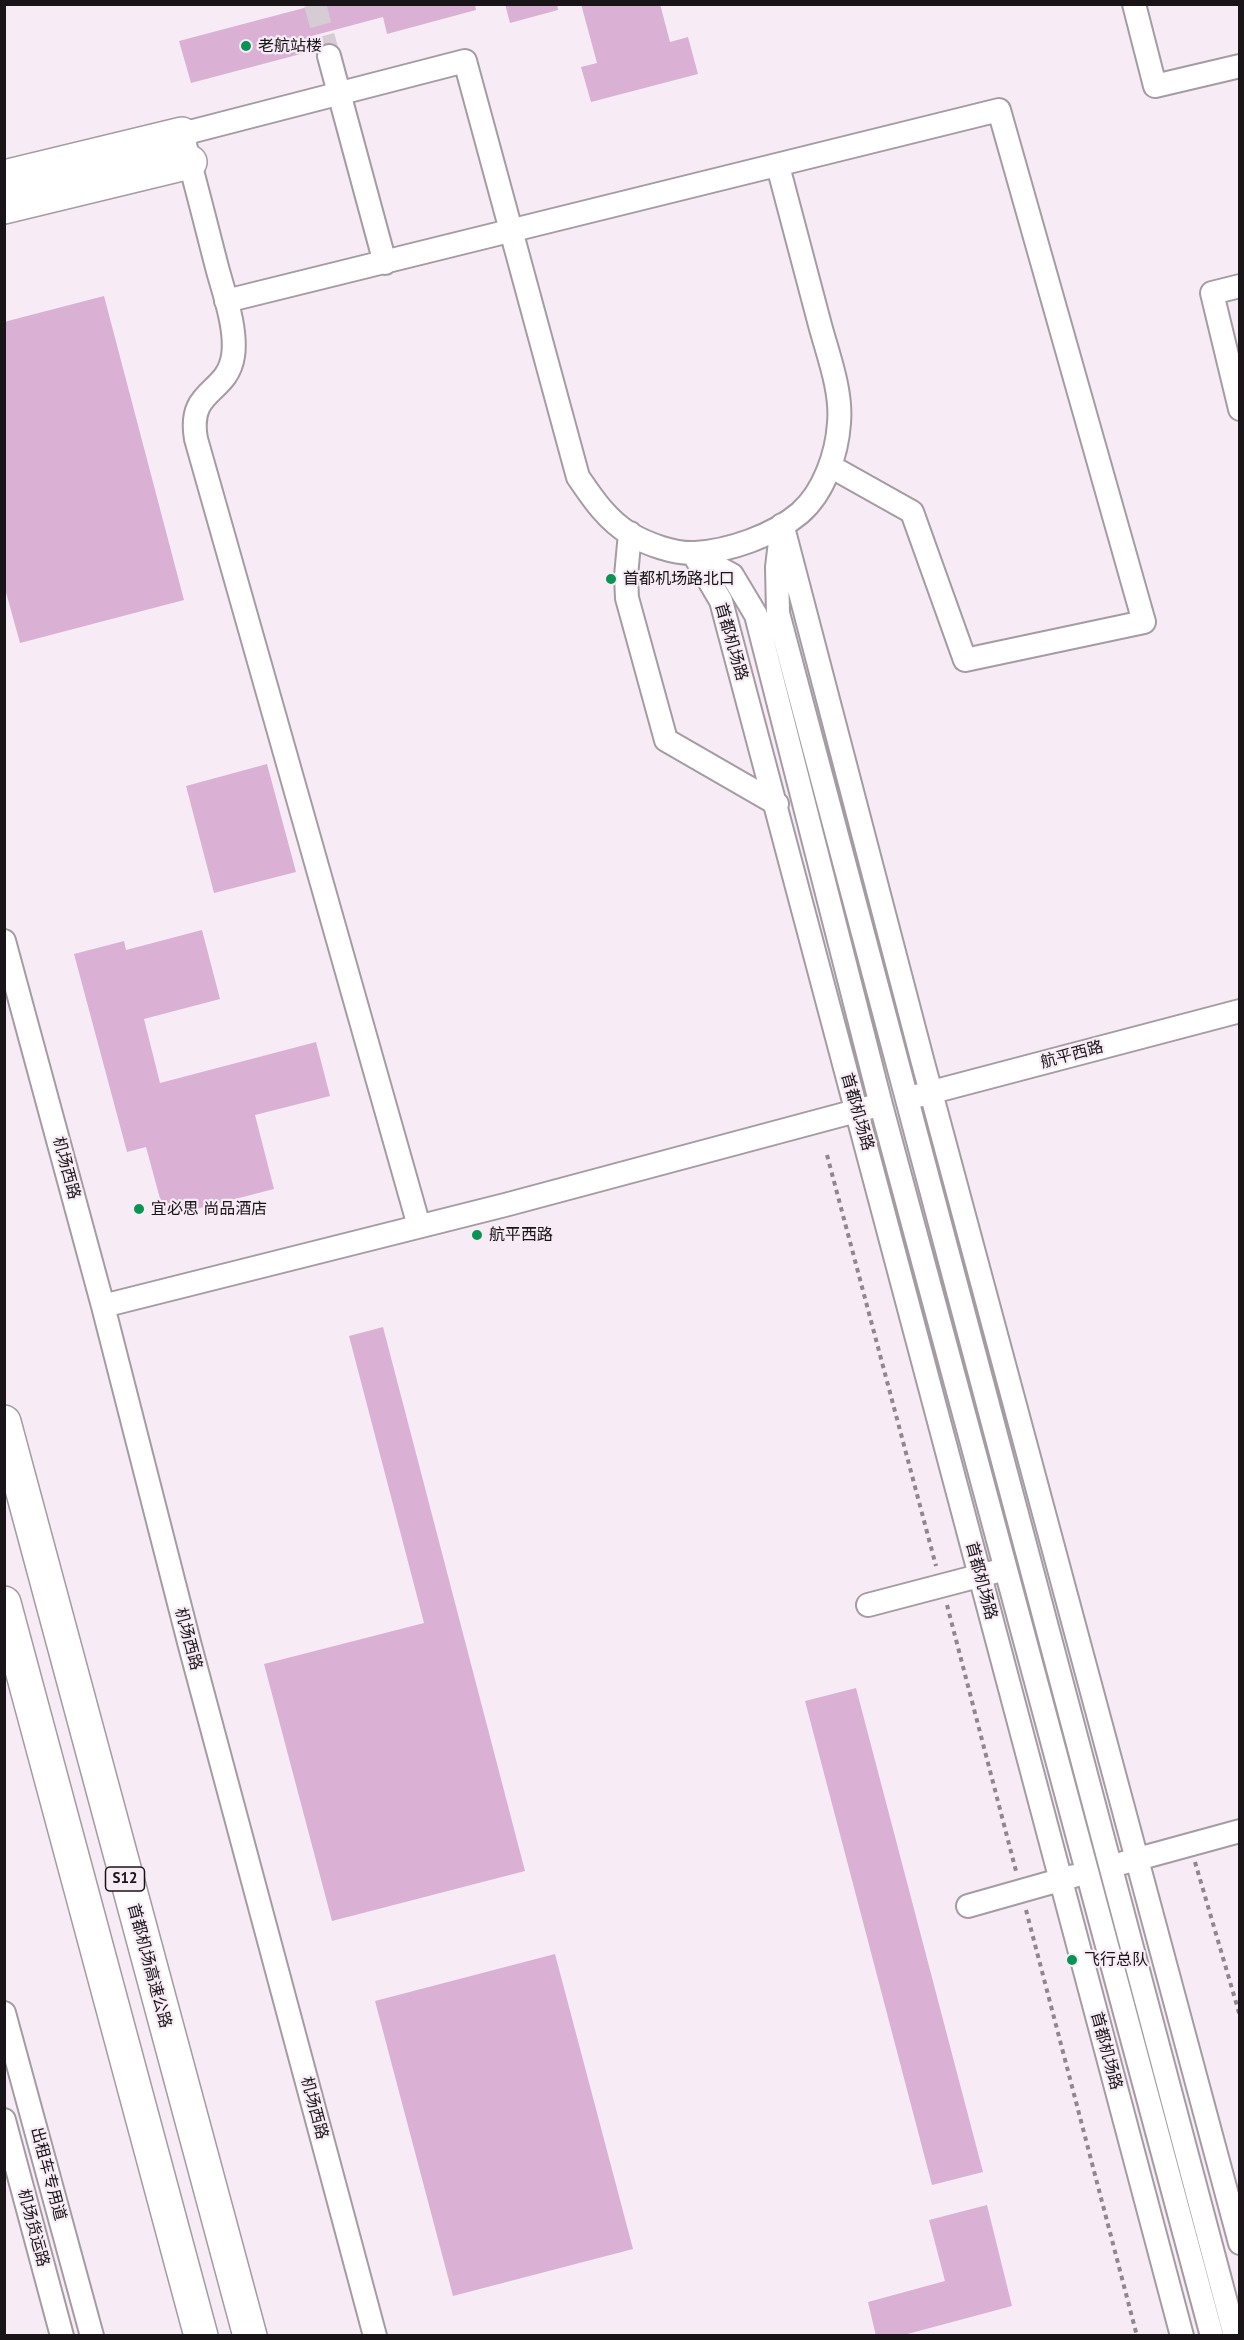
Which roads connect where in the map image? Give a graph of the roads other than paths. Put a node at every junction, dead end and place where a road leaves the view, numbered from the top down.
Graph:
1 (1134, 4) edge
2 (329, 56) tunnel mouth
3 (1239, 66) edge
4 (340, 93) junction
5 (186, 148) junction
6 (778, 166) junction
7 (4, 177) edge
8 (51, 180) junction
9 (4, 207) edge
10 (510, 232) junction
11 (386, 263) junction
12 (1239, 286) edge
13 (226, 302) junction
14 (1239, 409) edge
15 (830, 466) junction
16 (782, 525) junction
17 (630, 533) junction
18 (693, 554) junction
19 (852, 786) junction
20 (773, 800) junction
21 (836, 834) junction
22 (812, 839) junction
23 (4, 940) edge
24 (1239, 1011) edge
25 (931, 1092) junction
26 (905, 1099) junction
27 (881, 1105) junction
28 (857, 1111) junction
29 (419, 1226) junction
30 (103, 1306) junction
31 (970, 1340) junction
32 (946, 1346) junction
33 (1004, 1364) junction
34 (929, 1383) junction
35 (4, 1422) edge
36 (1029, 1563) junction
37 (1005, 1569) junction
38 (980, 1576) junction
39 (4, 1603) edge
40 (868, 1605) dead end
41 (1078, 1642) junction
42 (1003, 1664) junction
43 (1063, 1689) junction
44 (1039, 1694) junction
45 (1239, 1831) edge
46 (1137, 1859) junction
47 (1109, 1866) junction
48 (1086, 1872) junction
49 (1060, 1880) junction
50 (968, 1906) dead end
51 (4, 2013) edge
52 (4, 2120) edge
53 (1239, 2243) edge
54 (62, 2336) edge
55 (92, 2336) edge
56 (201, 2336) edge
57 (250, 2336) edge
58 (375, 2336) edge
59 (1182, 2336) edge
60 (1212, 2336) edge
61 (1235, 2336) edge

1 - 3 street
2 - 4 street
4 - 5 street
4 - 10 street
4 - 11 street
5 - 8 highway
5 - 13 street
6 - 10 street
6 - 15 street
6 - 15 street
7 - 8 highway
8 - 9 highway
10 - 11 street
10 - 17 street
11 - 13 street
12 - 14 street
13 - 29 street
15 - 16 street
16 - 18 street
16 - 19 street
16 - 21 street
17 - 18 street
17 - 20 street
18 - 20 street, 首都机场路
18 - 22 street, 首都机场路
19 - 21 street
19 - 25 street
20 - 22 street
20 - 28 street, 首都机场路
21 - 26 street
22 - 27 street, 首都机场路
23 - 30 street, 机场西路
24 - 25 street, 航平西路
25 - 26 street, 航平西路
25 - 33 street
26 - 27 street, 航平西路
26 - 31 street
27 - 28 street
27 - 32 street, 首都机场路
28 - 29 street
28 - 34 street, 首都机场路
29 - 30 street
30 - 58 street, 机场西路
31 - 33 street
31 - 36 street
32 - 34 street
32 - 37 street, 首都机场路
33 - 41 street
34 - 38 street, 首都机场路
35 - 57 highway, 首都机场高速公路 / S12
36 - 37 street
36 - 43 street
37 - 38 street
37 - 44 street, 首都机场路
38 - 40 street
38 - 42 street, 首都机场路
39 - 56 highway, S12
41 - 43 street
41 - 46 street
42 - 44 street
42 - 49 street, 首都机场路
43 - 47 street
44 - 48 street, 首都机场路
45 - 46 street
46 - 47 street
46 - 53 street
47 - 48 street
47 - 61 street
48 - 49 street
48 - 60 street, 首都机场路
49 - 50 street
49 - 59 street, 首都机场路
51 - 55 street, 出租车专用道
52 - 54 street, 机场货运路

